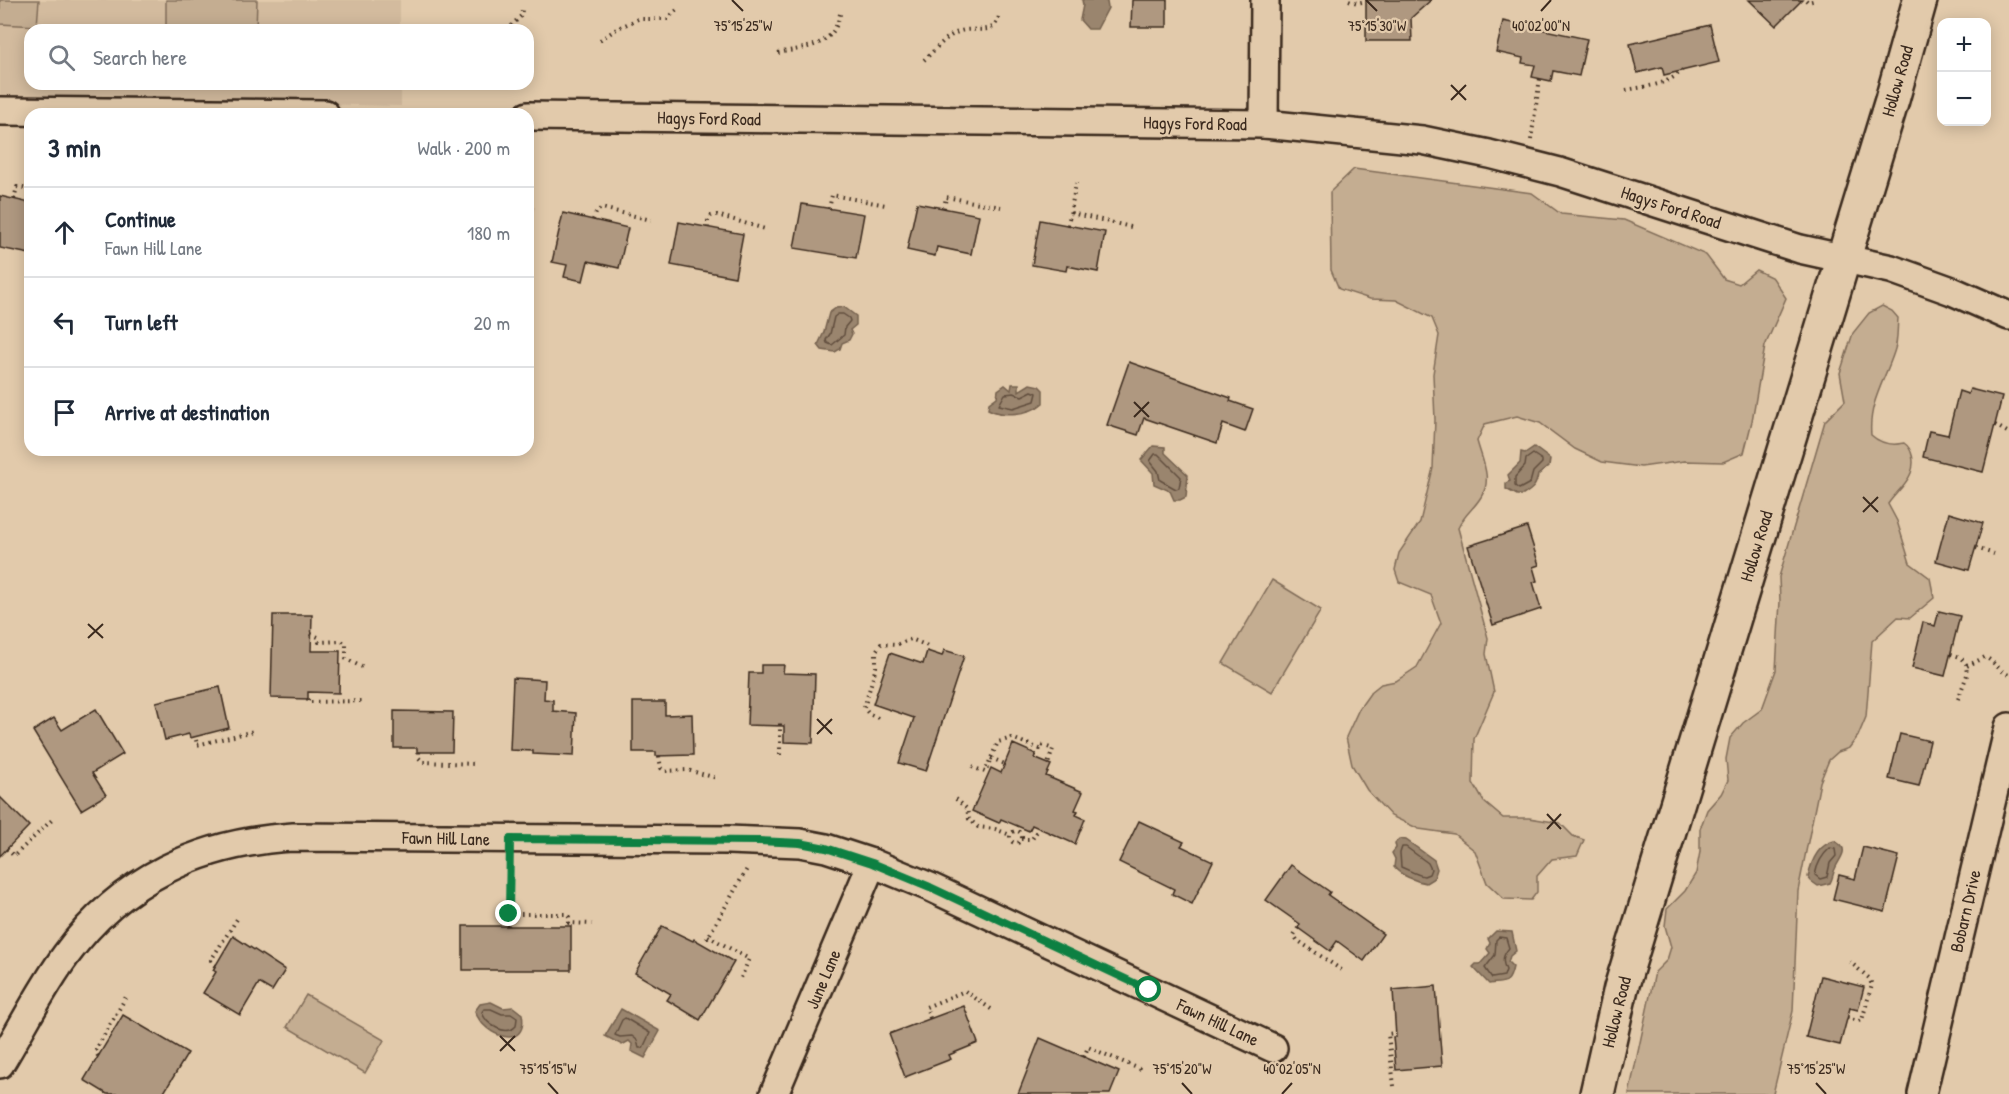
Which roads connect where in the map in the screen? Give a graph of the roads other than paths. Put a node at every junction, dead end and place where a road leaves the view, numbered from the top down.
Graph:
1 (1265, 0) edge
2 (1920, 0) edge
3 (0, 111) edge
4 (24, 111) edge
5 (534, 116) edge
6 (1263, 124) junction
7 (1844, 258) junction
8 (2009, 316) edge
9 (2009, 727) edge
10 (872, 863) junction
11 (1273, 1048) dead end
12 (0, 1064) edge
13 (774, 1094) edge
14 (1597, 1094) edge
15 (1922, 1094) edge

1 - 6 street
2 - 7 main road, Hollow Road
3 - 4 street
5 - 6 street, Hagys Ford Road
6 - 7 street, Hagys Ford Road
7 - 8 street, Hagys Ford Road
7 - 14 main road, Hollow Road
9 - 15 street, Bobarn Drive
10 - 11 street, Fawn Hill Lane
10 - 12 street, Fawn Hill Lane
10 - 13 street, June Lane

